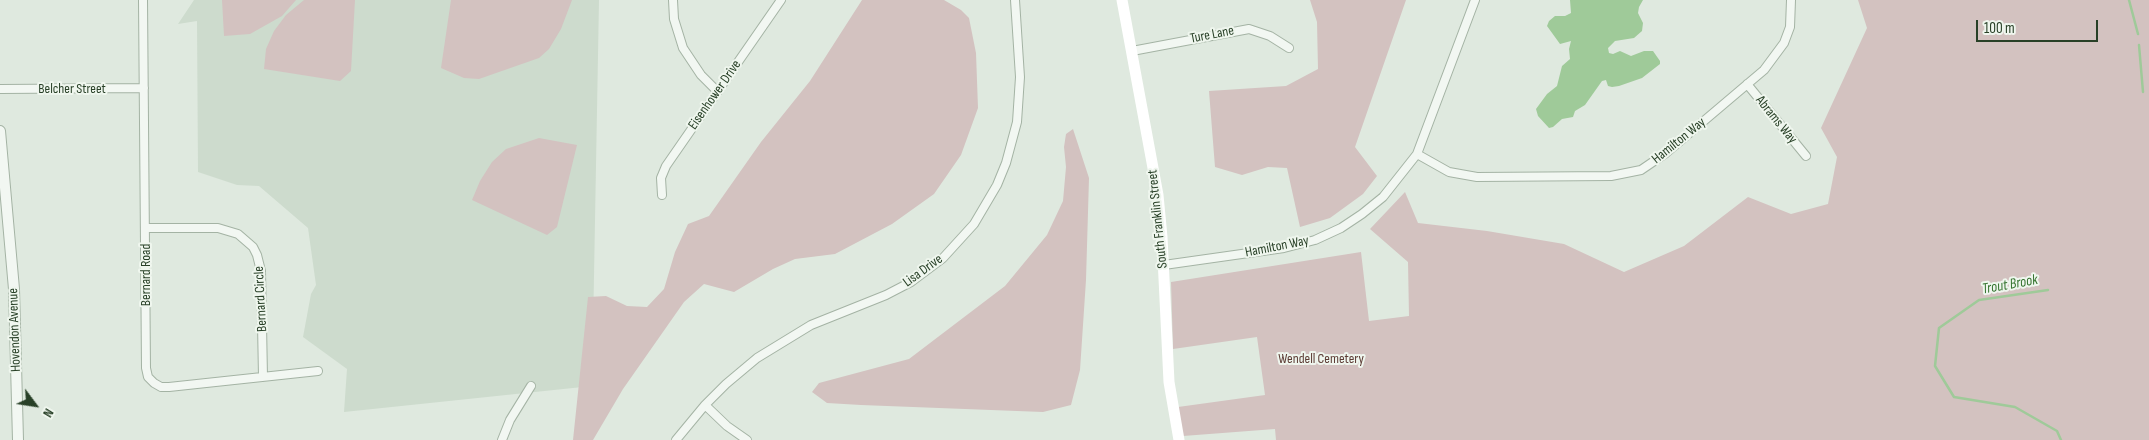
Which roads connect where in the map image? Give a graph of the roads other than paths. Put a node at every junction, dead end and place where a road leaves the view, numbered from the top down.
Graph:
1 (143, 0) edge
2 (673, 0) edge
3 (781, 0) edge
4 (1015, 0) edge
5 (1122, 0) edge
6 (1475, 0) edge
7 (1792, 0) edge
8 (1289, 48) dead end
9 (1132, 50) junction
10 (1747, 84) junction
11 (144, 88) junction
12 (0, 89) edge
13 (717, 91) junction
14 (0, 131) edge
15 (1417, 154) junction
16 (1806, 156) dead end
17 (662, 195) dead end
18 (146, 228) junction
19 (1164, 265) junction
20 (318, 371) dead end
21 (263, 377) junction
22 (531, 386) dead end
23 (705, 404) junction
24 (18, 440) edge
25 (502, 440) edge
26 (676, 440) edge
27 (747, 440) edge
28 (1179, 440) edge

1 - 11 street, Bernard Road
2 - 13 street
3 - 13 street, Eisenhower Drive
4 - 23 street, Lisa Drive
5 - 9 main road, South Franklin Street
6 - 15 street, Hamilton Way
7 - 10 street, Hamilton Way
8 - 9 street, Ture Lane
9 - 19 main road, South Franklin Street
10 - 15 street, Hamilton Way
10 - 16 street, Abrams Way
11 - 12 street, Belcher Street
11 - 18 street, Bernard Road
13 - 17 street, Eisenhower Drive
14 - 24 street, Hovendon Avenue
15 - 19 street, Hamilton Way
18 - 21 street, Bernard Circle
18 - 21 street, Bernard Road
19 - 28 main road, South Franklin Street
20 - 21 street, Bernard Road
22 - 25 street
23 - 26 street, Lisa Drive
23 - 27 street

